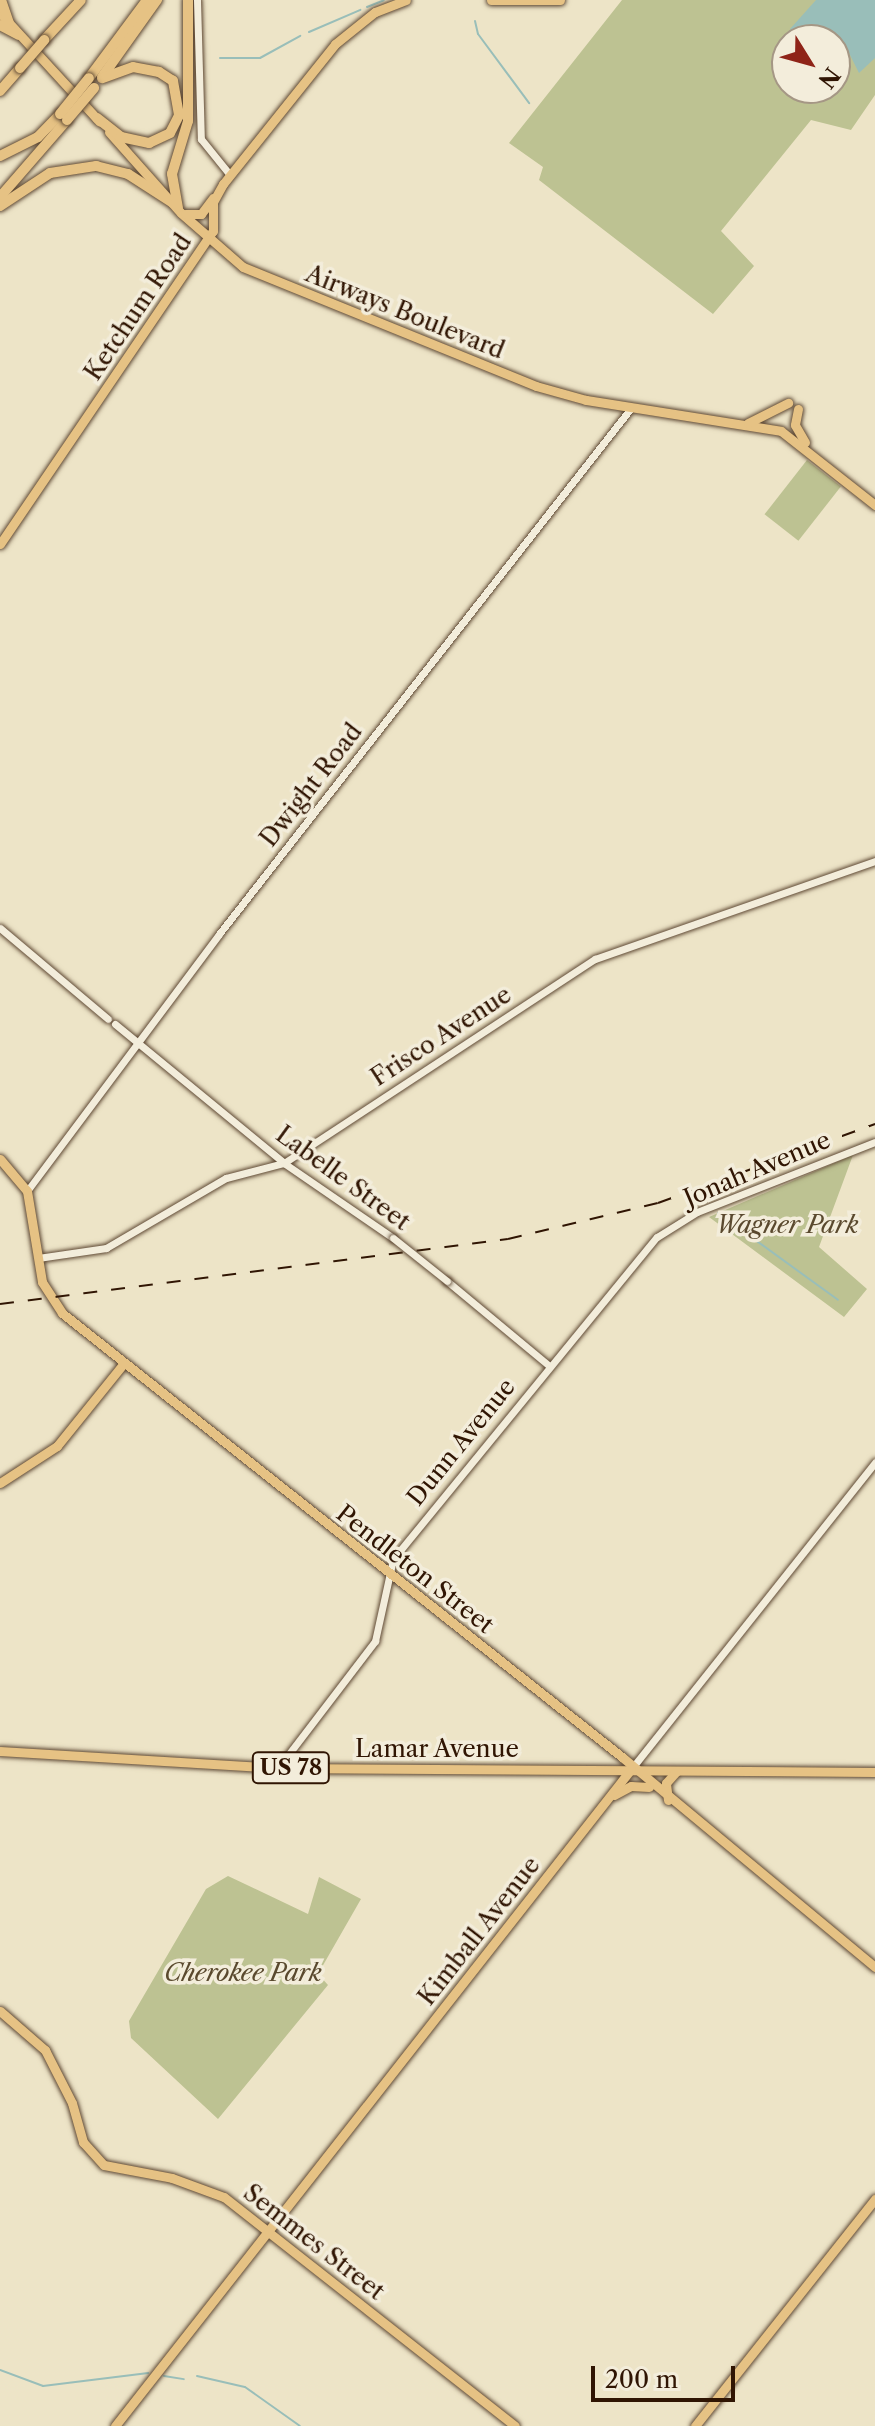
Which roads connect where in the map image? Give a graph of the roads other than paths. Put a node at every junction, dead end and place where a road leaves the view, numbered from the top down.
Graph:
1 (1, 0) edge
2 (74, 0) edge
3 (81, 0) edge
4 (147, 0) edge
5 (157, 0) edge
6 (188, 0) edge
7 (197, 0) edge
8 (406, 0) edge
9 (491, 0) edge
10 (560, 0) edge
11 (0, 13) edge
12 (4, 24) edge
13 (57, 27) junction
14 (19, 35) joint
15 (20, 68) junction
16 (102, 78) junction
17 (91, 83) junction
18 (0, 84) edge
19 (0, 91) edge
20 (64, 117) junction
21 (97, 118) junction
22 (0, 156) edge
23 (230, 175) junction
24 (217, 194) junction
25 (0, 197) edge
26 (0, 206) edge
27 (177, 208) junction
28 (208, 239) junction
29 (788, 403) dead end
30 (631, 408) junction
31 (798, 409) dead end
32 (748, 423) junction
33 (814, 454) junction
34 (875, 505) edge
35 (0, 544) edge
36 (875, 861) edge
37 (0, 928) edge
38 (137, 1042) junction
39 (875, 1142) edge
40 (0, 1159) edge
41 (284, 1163) junction
42 (27, 1191) junction
43 (657, 1237) joint
44 (38, 1258) junction
45 (124, 1363) junction
46 (548, 1365) junction
47 (875, 1462) edge
48 (0, 1483) edge
49 (386, 1571) junction
50 (0, 1751) edge
51 (278, 1768) junction
52 (631, 1769) junction
53 (676, 1772) junction
54 (875, 1772) edge
55 (656, 1790) junction
56 (608, 1799) junction
57 (668, 1800) junction
58 (875, 1967) edge
59 (0, 2011) edge
60 (875, 2199) edge
61 (270, 2232) junction
62 (115, 2426) edge
63 (515, 2426) edge
64 (695, 2426) edge

1 - 12 highway
2 - 13 highway
3 - 13 highway
4 - 17 highway
5 - 16 highway
6 - 27 highway
7 - 23 street
8 - 23 main road, Ketchum Road
9 - 10 main road
11 - 12 main road
12 - 14 highway
13 - 15 highway, bridge
14 - 21 main road, Airways Boulevard
15 - 18 highway
15 - 19 highway
16 - 17 highway
16 - 21 highway
17 - 20 highway, bridge
20 - 22 highway
20 - 25 highway
21 - 27 main road, Airways Boulevard
23 - 24 main road, Ketchum Road
24 - 27 main road
24 - 28 main road, Ketchum Road
26 - 27 highway
27 - 28 main road, Airways Boulevard
28 - 30 main road, Airways Boulevard
28 - 35 main road, Ketchum Road
29 - 32 main road
30 - 32 main road, Airways Boulevard
30 - 38 street, Dwight Road
31 - 33 main road
32 - 33 main road, Airways Boulevard
33 - 34 main road, Airways Boulevard
36 - 41 street, Frisco Avenue
37 - 38 street, Labelle Street
38 - 41 street, Labelle Street
38 - 42 street, Dwight Road
39 - 43 street, Jonah Avenue
40 - 42 main road
41 - 44 street, Frisco Avenue
41 - 46 street, Labelle Street, bridge
42 - 44 main road, Pendleton Street
43 - 46 street, Dunn Avenue
44 - 45 main road, Pendleton Street
45 - 48 main road
45 - 49 main road, Pendleton Street
46 - 49 street, Dunn Avenue
47 - 52 street, Kimball Avenue
49 - 51 street, Dunn Avenue
49 - 52 main road, Pendleton Street
50 - 51 main road, Lamar Avenue / US 78
51 - 52 main road, Lamar Avenue / US 78
52 - 53 main road, Lamar Avenue / US 78
52 - 55 main road, Pendleton Street
52 - 56 main road, Kimball Avenue
53 - 54 main road, Lamar Avenue / US 78
53 - 57 main road
55 - 56 main road
55 - 57 main road, Pendleton Street
56 - 61 main road, Kimball Avenue
57 - 58 main road, Pendleton Street
59 - 61 main road, Semmes Street
60 - 64 main road
61 - 62 main road, Kimball Avenue
61 - 63 main road, Semmes Street

